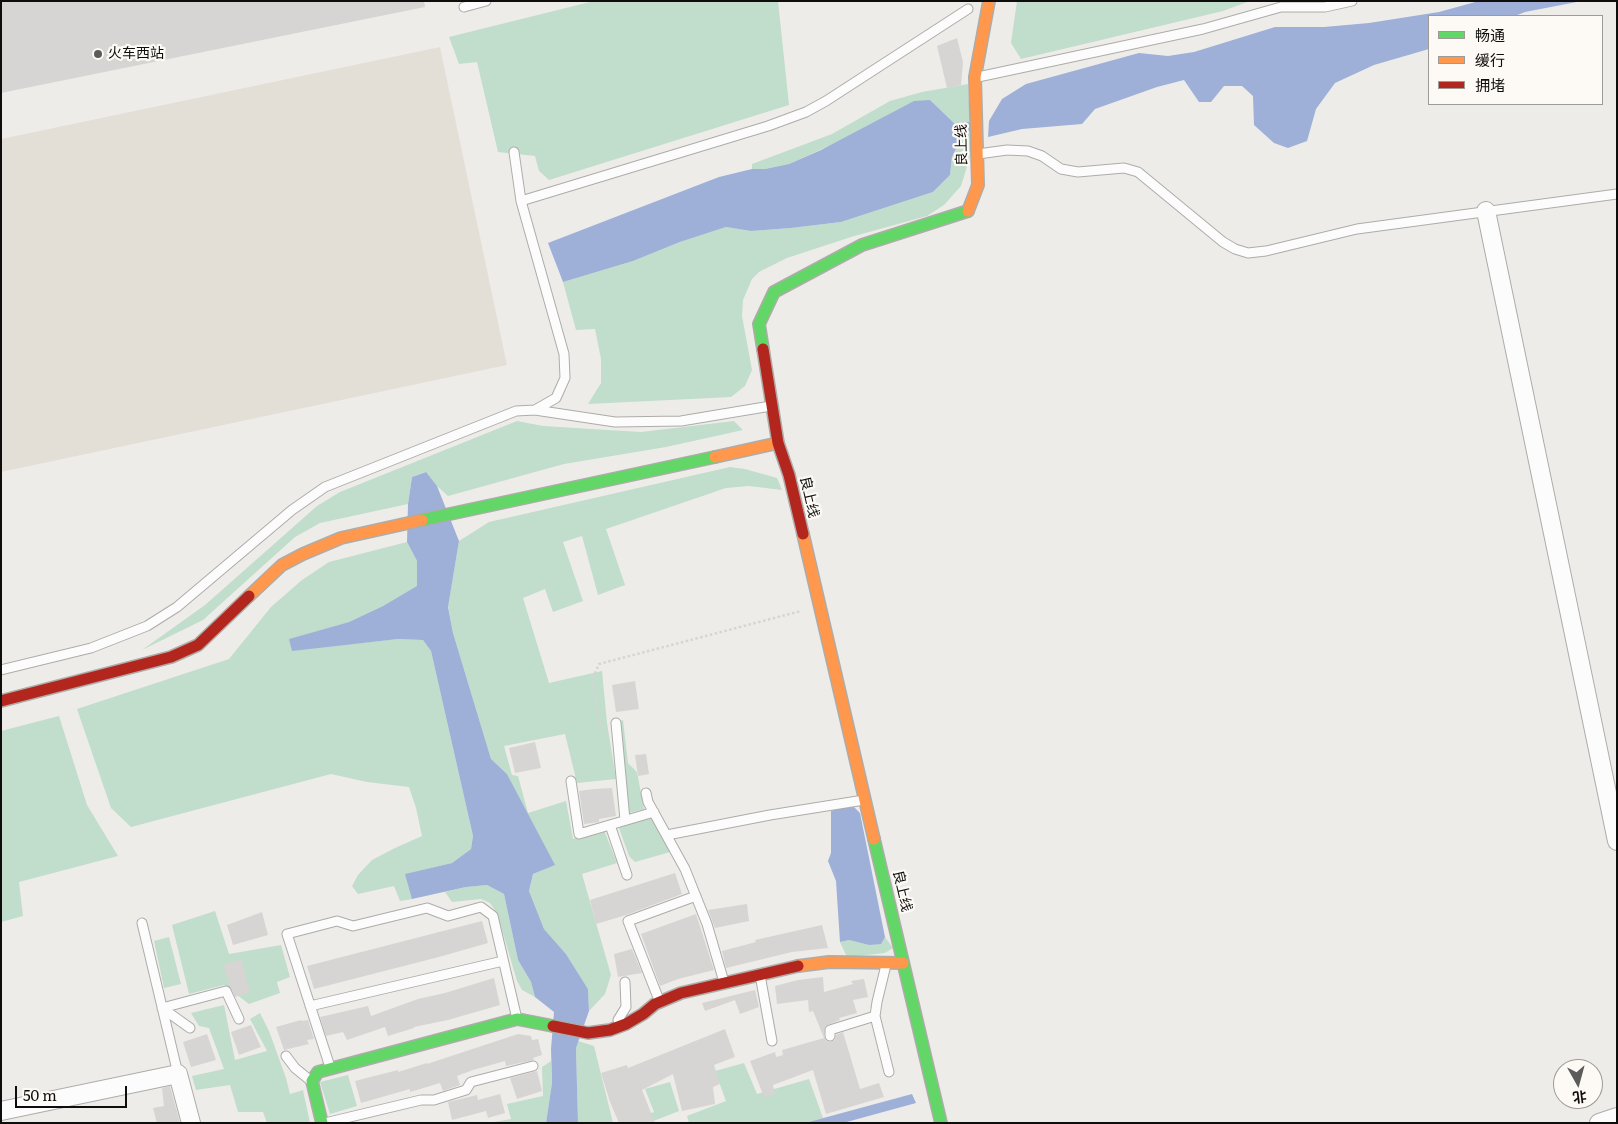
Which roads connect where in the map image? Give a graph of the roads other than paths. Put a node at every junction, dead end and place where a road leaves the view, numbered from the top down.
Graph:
1 (486, 1) edge
2 (989, 1) edge
3 (1352, 1) edge
4 (464, 7) dead end
5 (968, 10) dead end
6 (975, 77) junction
7 (514, 152) dead end
8 (978, 154) junction
9 (1617, 194) edge
10 (521, 201) junction
11 (1486, 211) junction
12 (771, 406) junction
13 (535, 410) junction
14 (778, 443) junction
15 (1, 670) edge
16 (1, 701) edge
17 (616, 723) road end
18 (570, 782) dead end
19 (646, 793) dead end
20 (865, 800) junction
21 (654, 812) junction
22 (626, 820) junction
23 (610, 825) junction
24 (667, 835) junction
25 (1617, 841) edge
26 (627, 875) dead end
27 (696, 896) junction
28 (142, 922) dead end
29 (504, 961) junction
30 (887, 963) junction
31 (903, 963) junction
32 (760, 974) junction
33 (625, 982) dead end
34 (724, 983) junction
35 (659, 1002) junction
36 (310, 1006) junction
37 (162, 1008) junction
38 (875, 1016) junction
39 (240, 1019) dead end
40 (517, 1019) junction
41 (190, 1028) dead end
42 (610, 1030) junction
43 (830, 1036) dead end
44 (772, 1042) dead end
45 (286, 1056) dead end
46 (532, 1066) dead end
47 (330, 1069) junction
48 (889, 1072) dead end
49 (178, 1074) junction
50 (312, 1081) junction
51 (1, 1111) edge
52 (1617, 1117) edge
53 (191, 1123) edge
54 (324, 1123) edge
55 (941, 1123) edge
56 (1598, 1123) edge

1 - 4 lane
2 - 6 street, 良上线
3 - 6 lane
5 - 10 lane
6 - 8 street, 良上线
7 - 10 lane
8 - 11 lane
8 - 12 street, 良上线
9 - 11 lane
10 - 13 lane
11 - 25 street
12 - 13 lane
12 - 14 street, 良上线
13 - 15 lane
14 - 16 street
14 - 20 street, 良上线
17 - 22 lane
18 - 23 lane
19 - 21 lane
20 - 24 lane
20 - 31 street, 良上线
21 - 22 lane
21 - 24 lane
22 - 23 lane
23 - 26 lane
24 - 27 lane
27 - 34 lane
27 - 35 lane
28 - 37 lane
29 - 36 lane
29 - 36 lane
29 - 40 lane
30 - 31 street
30 - 32 street
30 - 38 lane
31 - 55 street, 良上线
32 - 34 street
32 - 44 lane
33 - 42 lane
34 - 35 street
35 - 42 street
36 - 47 lane
37 - 39 lane
37 - 41 lane
37 - 49 lane
38 - 43 lane
38 - 48 lane
40 - 42 street
40 - 47 street
45 - 50 lane
46 - 54 lane
47 - 50 street
49 - 51 street
49 - 53 street
50 - 54 street
52 - 56 street

